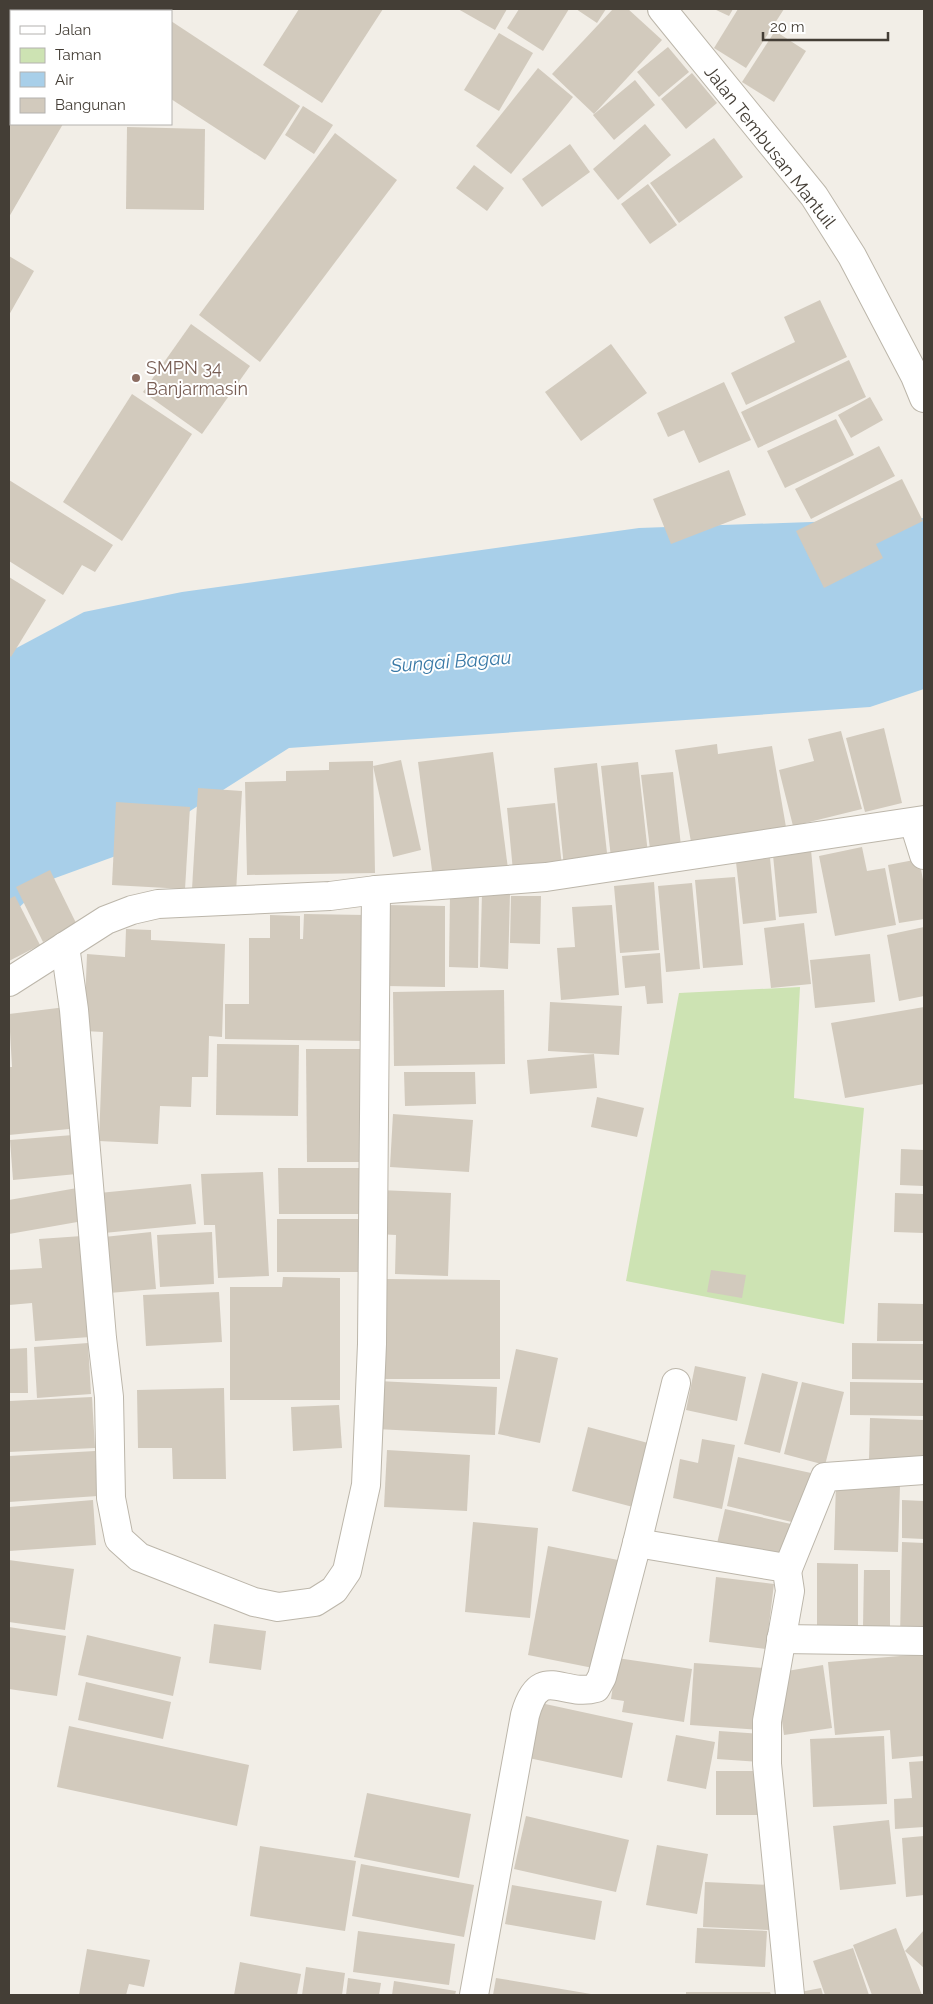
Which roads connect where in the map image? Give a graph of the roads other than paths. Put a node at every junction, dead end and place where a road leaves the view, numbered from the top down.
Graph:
1 (662, 9) edge
2 (920, 387) edge
3 (919, 822) edge
4 (924, 855) edge
5 (376, 890) junction
6 (66, 946) junction
7 (9, 982) edge
8 (676, 1383) dead end
9 (924, 1470) edge
10 (637, 1543) junction
11 (787, 1572) junction
12 (781, 1639) junction
13 (924, 1641) edge
14 (474, 1995) edge
15 (790, 1995) edge

1 - 2 street, Jalan Tembusan Mantuil
3 - 4 street
3 - 5 street
5 - 6 street
5 - 6 street
6 - 7 street
8 - 10 street
9 - 11 street
10 - 11 street
10 - 14 street
11 - 12 street
12 - 13 street
12 - 15 street

